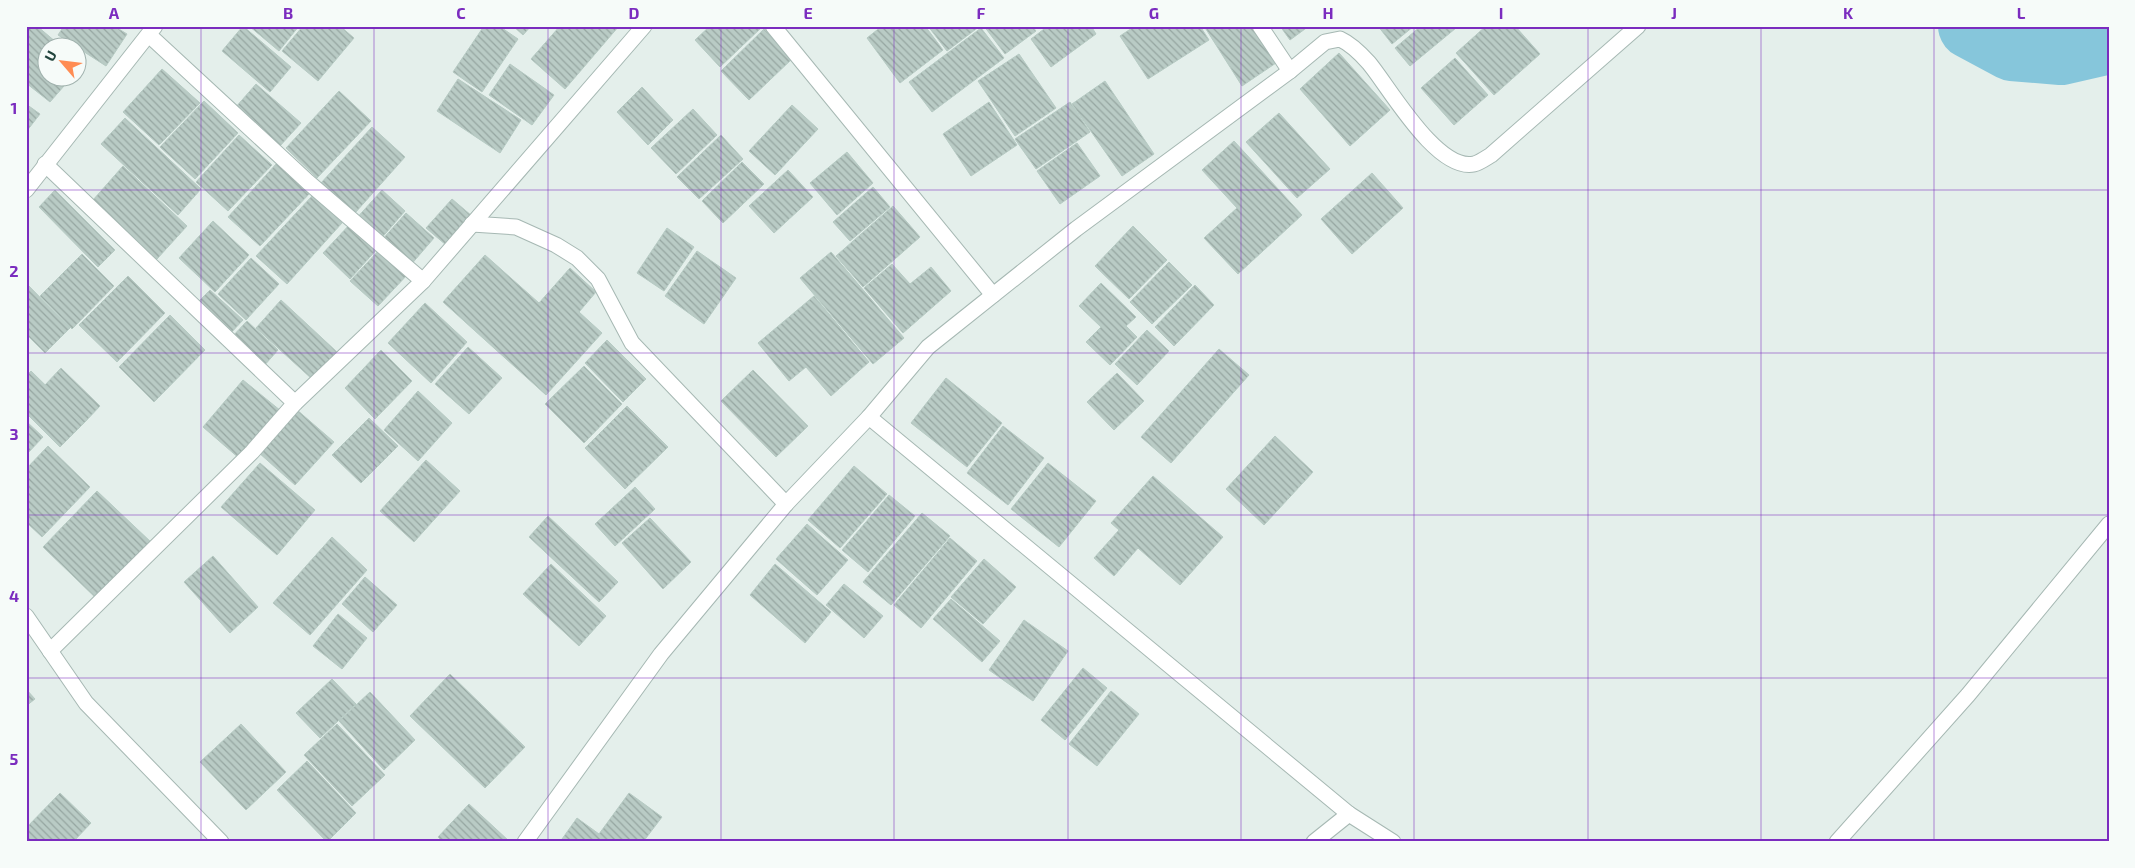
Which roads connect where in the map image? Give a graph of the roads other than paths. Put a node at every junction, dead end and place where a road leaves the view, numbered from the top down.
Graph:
1 (644, 26) edge
2 (773, 26) edge
3 (1260, 26) edge
4 (1638, 26) edge
5 (152, 31) edge
6 (1290, 71) junction
7 (45, 164) junction
8 (26, 190) edge
9 (472, 224) junction
10 (423, 280) junction
11 (994, 295) junction
12 (295, 402) junction
13 (869, 417) junction
14 (786, 504) junction
15 (2109, 524) edge
16 (26, 616) edge
17 (50, 651) junction
18 (1349, 814) junction
19 (221, 842) edge
20 (525, 842) edge
21 (1314, 842) edge
22 (1393, 842) edge
23 (1838, 842) edge

1 - 9 street
2 - 11 street
3 - 6 street
4 - 6 street
5 - 7 street
5 - 10 street
6 - 11 street
7 - 8 street
7 - 12 street
9 - 10 street
9 - 14 street
10 - 12 street
11 - 13 street
12 - 17 street
13 - 14 street
13 - 18 street
14 - 20 street
15 - 23 street
16 - 17 street
17 - 19 street
18 - 21 street
18 - 22 street

